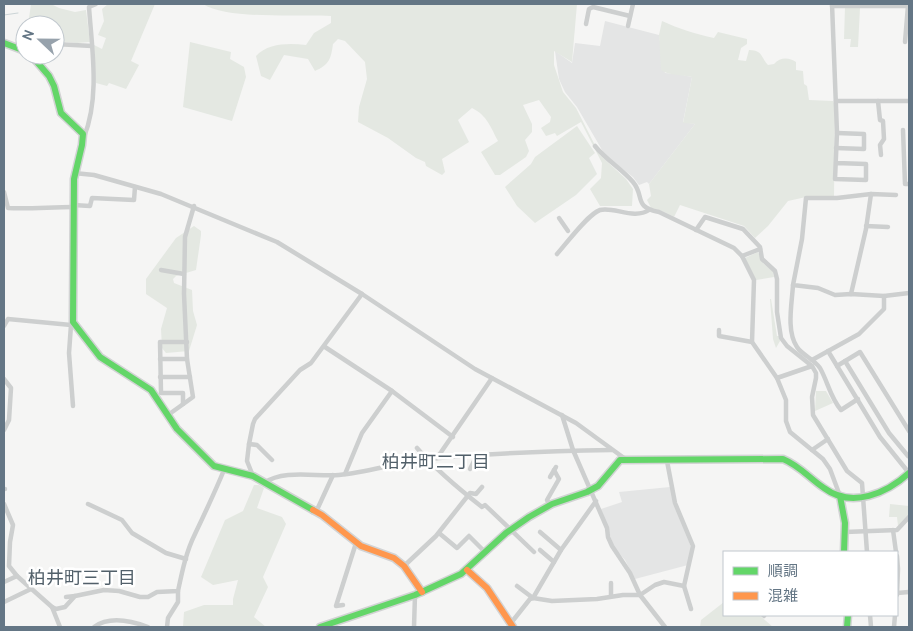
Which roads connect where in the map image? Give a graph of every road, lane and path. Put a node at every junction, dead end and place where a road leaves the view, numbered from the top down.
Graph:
1 (96, 4) edge
2 (633, 4) edge
3 (832, 5) edge
4 (908, 6) edge
5 (630, 16) junction
6 (586, 24) dead end
7 (628, 26) dead end
8 (905, 42) dead end
9 (65, 45) edge
10 (92, 46) junction
11 (40, 65) edge
12 (878, 101) junction
13 (909, 101) edge
14 (836, 102) junction
15 (903, 130) dead end
16 (837, 133) junction
17 (83, 138) junction
18 (595, 146) dead end
19 (836, 148) junction
20 (880, 155) dead end
21 (907, 158) edge
22 (836, 163) junction
23 (74, 173) junction
24 (909, 184) edge
25 (135, 187) junction
26 (4, 192) edge
27 (871, 194) junction
28 (896, 195) dead end
29 (73, 206) junction
30 (194, 206) junction
31 (649, 210) junction
32 (559, 218) dead end
33 (866, 226) junction
34 (888, 228) dead end
35 (696, 230) junction
36 (568, 231) dead end
37 (760, 249) junction
38 (557, 254) dead end
39 (742, 256) junction
40 (161, 270) dead end
41 (184, 274) junction
42 (793, 285) junction
43 (909, 293) edge
44 (362, 294) junction
45 (851, 294) junction
46 (884, 296) junction
47 (72, 324) junction
48 (4, 326) edge
49 (719, 330) dead end
50 (187, 342) junction
51 (752, 342) junction
52 (325, 347) junction
53 (828, 351) junction
54 (160, 359) junction
55 (188, 359) junction
56 (812, 360) junction
57 (845, 361) junction
58 (812, 366) junction
59 (837, 366) junction
60 (160, 377) junction
61 (190, 377) junction
62 (492, 378) junction
63 (777, 378) junction
64 (4, 379) edge
65 (827, 385) junction
66 (814, 387) junction
67 (392, 391) junction
68 (858, 399) junction
69 (183, 404) junction
70 (73, 406) dead end
71 (168, 415) junction
72 (562, 415) junction
73 (4, 430) edge
74 (909, 431) edge
75 (452, 437) junction
76 (828, 439) junction
77 (248, 444) junction
78 (417, 448) dead end
79 (573, 450) junction
80 (612, 450) junction
81 (812, 450) junction
82 (476, 455) junction
83 (909, 456) edge
84 (437, 458) junction
85 (427, 459) junction
86 (626, 459) junction
87 (272, 460) dead end
88 (667, 461) junction
89 (901, 463) junction
90 (470, 469) dead end
91 (224, 470) junction
92 (909, 473) edge
93 (345, 474) junction
94 (253, 476) junction
95 (332, 476) junction
96 (550, 477) dead end
97 (264, 484) junction
98 (482, 487) dead end
99 (592, 489) junction
100 (468, 496) junction
101 (840, 496) junction
102 (864, 498) junction
103 (596, 501) junction
104 (4, 504) edge
105 (88, 504) dead end
106 (550, 505) junction
107 (316, 512) junction
108 (909, 517) edge
109 (893, 530) junction
110 (511, 531) junction
111 (866, 531) junction
112 (540, 532) dead end
113 (845, 532) junction
114 (439, 533) junction
115 (356, 543) junction
116 (540, 550) dead end
117 (561, 550) junction
118 (844, 551) edge
119 (867, 551) edge
120 (896, 551) edge
121 (485, 552) junction
122 (534, 552) dead end
123 (186, 559) junction
124 (6, 562) edge
125 (554, 562) junction
126 (404, 566) junction
127 (467, 570) junction
128 (17, 576) junction
129 (4, 582) edge
130 (611, 583) dead end
131 (517, 586) dead end
132 (684, 586) junction
133 (31, 589) junction
134 (178, 591) junction
135 (422, 592) junction
136 (414, 595) junction
137 (640, 595) junction
138 (76, 596) junction
139 (611, 596) junction
140 (66, 598) dead end
141 (533, 598) junction
142 (4, 602) edge
143 (343, 606) dead end
144 (52, 607) junction
145 (690, 608) dead end
146 (512, 625) edge
147 (139, 626) edge
148 (60, 627) edge
149 (94, 627) edge
150 (148, 627) edge
151 (167, 627) edge
152 (320, 627) edge
153 (414, 627) edge
154 (665, 627) edge

1 - 10 street
2 - 5 street
3 - 4 street
3 - 14 street
4 - 8 street
5 - 6 street
5 - 7 street
9 - 10 street
10 - 17 street
11 - 17 street
12 - 13 street
12 - 14 street
12 - 20 street
14 - 16 street
15 - 21 street
16 - 19 street
16 - 19 street
17 - 23 street
18 - 31 street
19 - 22 street
21 - 24 street
22 - 22 street
23 - 25 street
23 - 29 street
25 - 29 street
25 - 30 street
26 - 29 street
27 - 28 street
27 - 33 street
27 - 42 street
29 - 47 street
30 - 41 street
30 - 44 street
31 - 35 street
31 - 38 street
32 - 36 street
33 - 34 street
33 - 45 street
35 - 37 street
35 - 39 street
37 - 39 street
37 - 58 street
39 - 51 street
40 - 41 street
41 - 50 street
42 - 45 street
42 - 56 street
43 - 46 street
44 - 52 street
44 - 62 street
45 - 46 street
46 - 53 street
47 - 48 street
47 - 70 street
47 - 71 street
49 - 51 street
50 - 54 street
50 - 55 street
51 - 63 street
52 - 67 street
52 - 77 street
53 - 56 street
53 - 59 street
54 - 55 street
54 - 60 street
55 - 61 street
56 - 65 street
57 - 59 street
57 - 74 street
57 - 83 street
58 - 63 street
58 - 66 street
59 - 68 street
60 - 61 street
60 - 69 street
61 - 69 street
62 - 72 street
62 - 75 street
63 - 81 street
64 - 73 street
65 - 66 street
65 - 68 street
66 - 76 street
67 - 75 street
67 - 93 street
68 - 89 street
69 - 71 street
71 - 91 street
72 - 79 street
72 - 80 street
75 - 84 street
76 - 81 street
76 - 102 street
77 - 87 street
77 - 94 street
78 - 85 street
79 - 80 street
79 - 82 street
79 - 99 street
80 - 86 street
81 - 101 street
82 - 84 street
82 - 90 street
83 - 89 street
84 - 85 street
85 - 93 street
85 - 100 street
86 - 88 street
86 - 99 street
88 - 101 street
88 - 132 street
89 - 92 street
91 - 94 street
91 - 123 street
92 - 102 street
93 - 95 street
94 - 97 street
95 - 97 street
95 - 107 street
96 - 106 street
97 - 107 street
98 - 100 street
99 - 103 street
99 - 106 street
100 - 110 street
100 - 114 street
101 - 102 street
101 - 113 street
102 - 111 street
103 - 117 street
103 - 137 street
104 - 124 street
105 - 123 street
106 - 110 street
107 - 115 street
108 - 109 street
109 - 111 street
109 - 120 street
110 - 121 street
110 - 122 street
111 - 113 street
111 - 119 street
112 - 117 street
113 - 118 street
114 - 121 street
114 - 126 street
115 - 126 street
115 - 143 street
116 - 125 street
117 - 125 street
121 - 127 street
123 - 134 street
124 - 128 street
125 - 141 street
126 - 135 street
127 - 135 street
127 - 146 street
128 - 129 street
128 - 133 street
130 - 139 street
131 - 141 street
132 - 137 street
132 - 145 street
133 - 142 street
133 - 144 street
134 - 138 street
134 - 151 street
135 - 136 street
136 - 152 street
136 - 153 street
137 - 139 street
137 - 154 street
138 - 140 street
138 - 144 street
139 - 141 street
141 - 146 street
144 - 148 street
147 - 149 street
147 - 150 street

